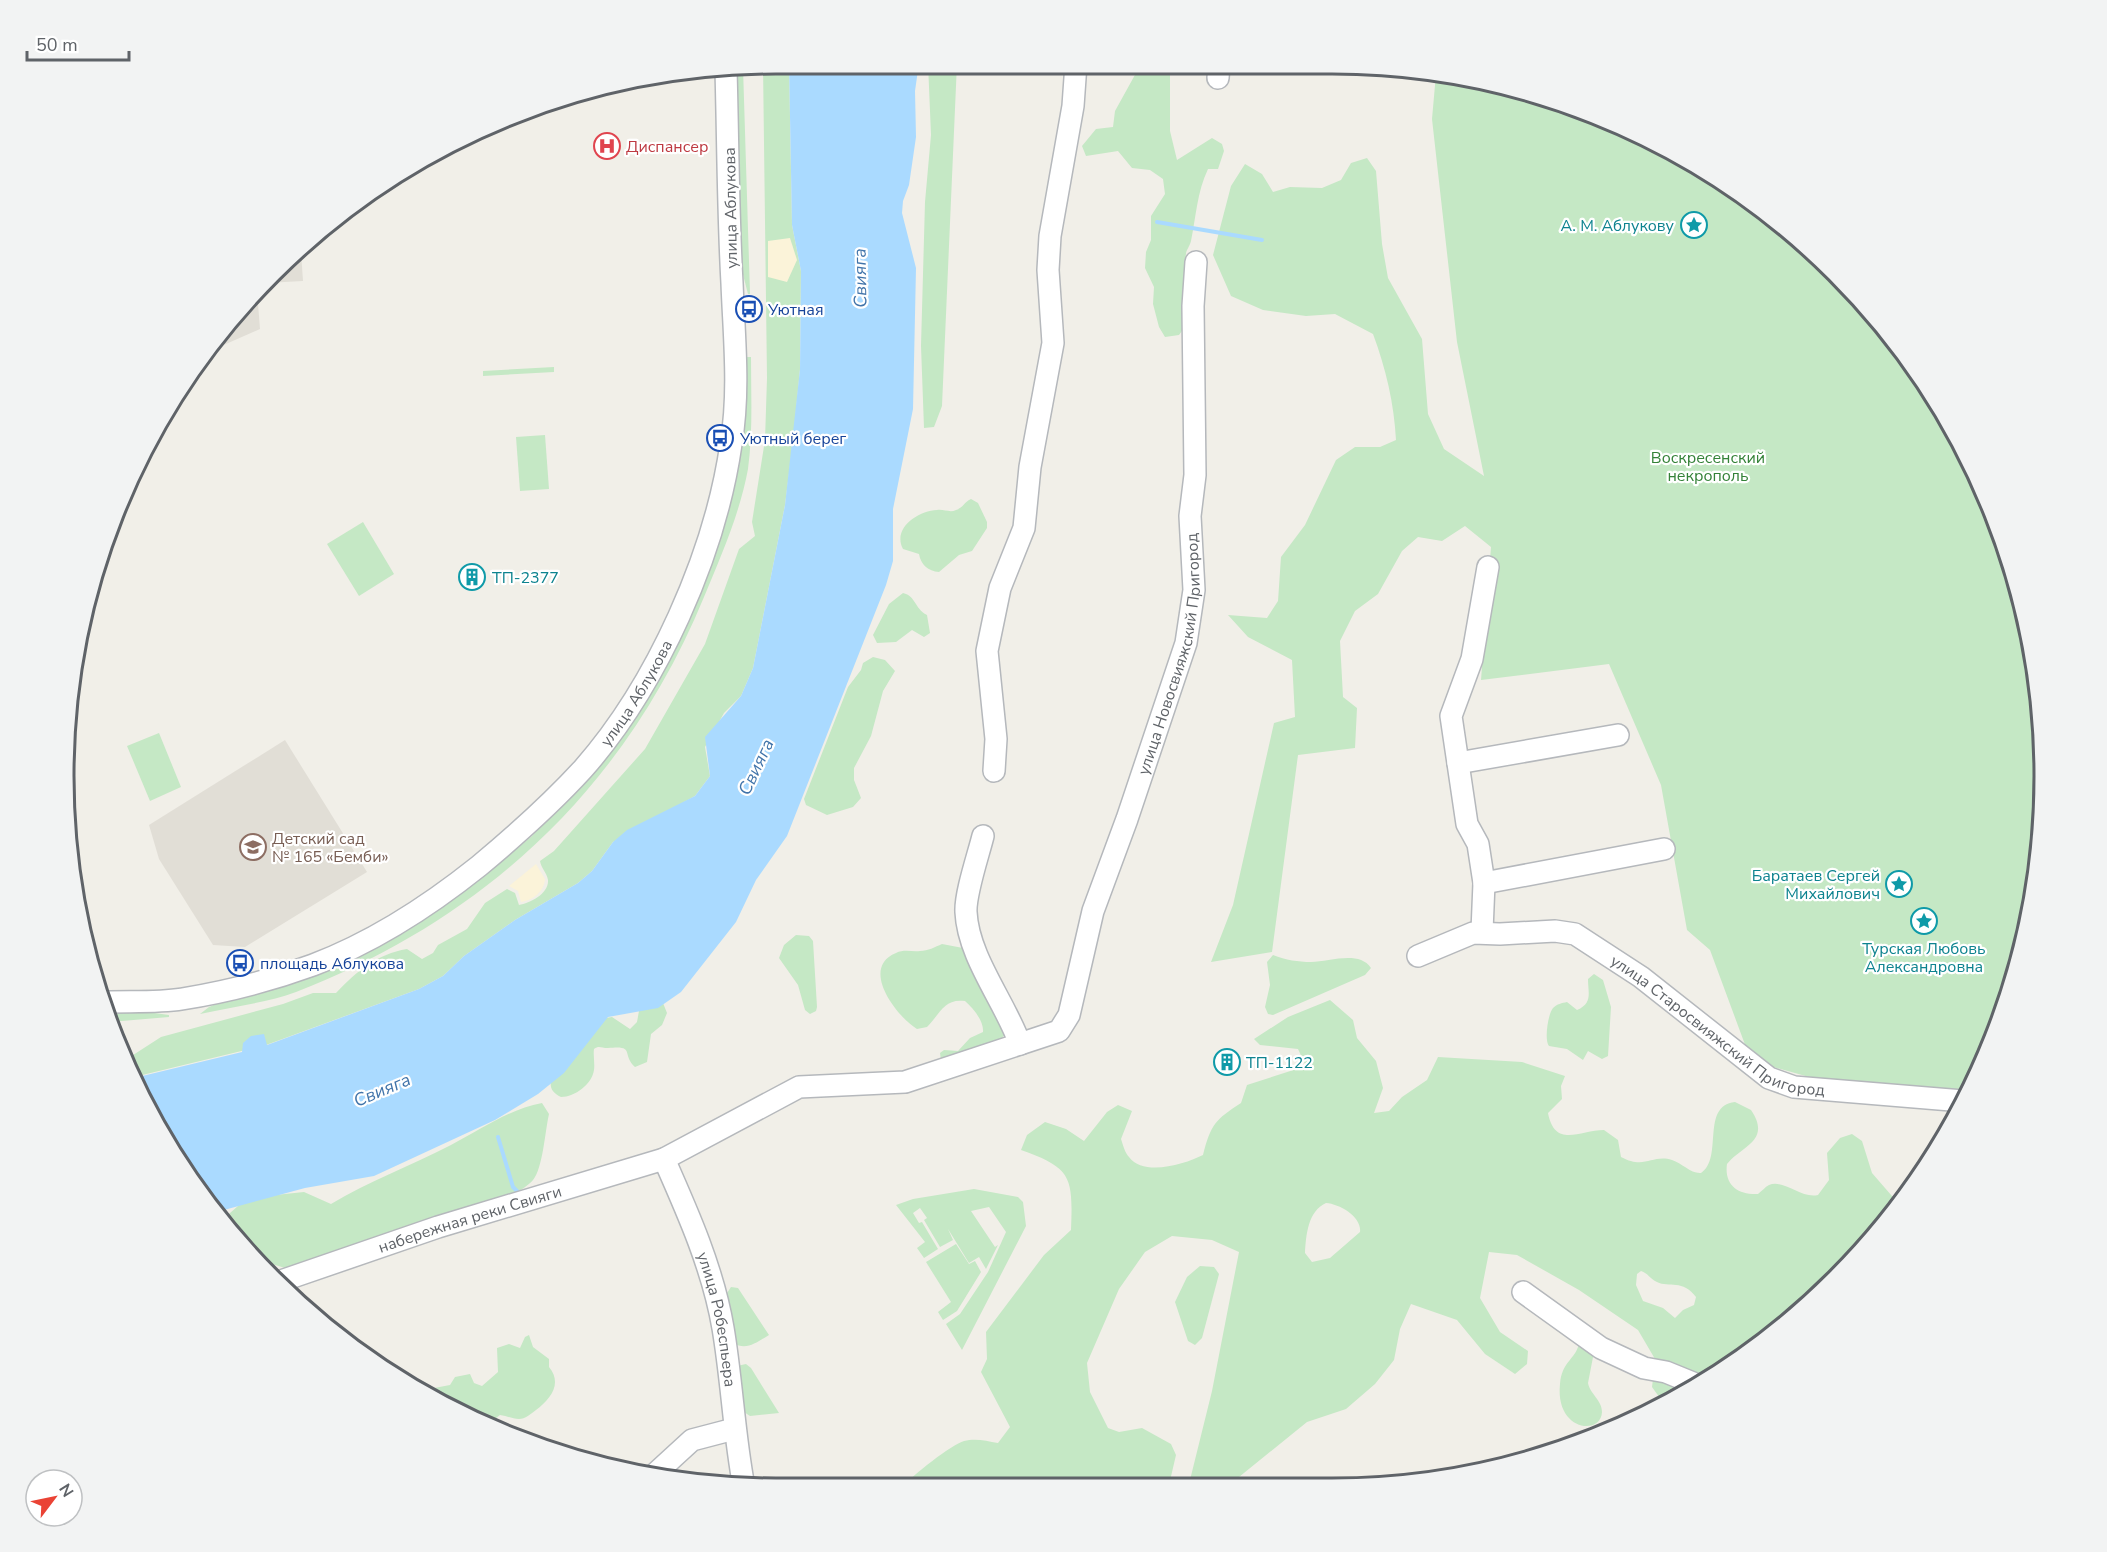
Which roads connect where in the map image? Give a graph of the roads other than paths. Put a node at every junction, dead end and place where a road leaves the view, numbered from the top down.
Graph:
1 (1075, 74) edge
2 (726, 75) edge
3 (1196, 262) dead end
4 (1488, 567) dead end
5 (1618, 735) dead end
6 (1458, 763) junction
7 (994, 771) dead end
8 (983, 836) dead end
9 (1664, 849) dead end
10 (1484, 883) junction
11 (1482, 931) junction
12 (1418, 956) dead end
13 (111, 1002) edge
14 (1020, 1044) junction
15 (1954, 1100) edge
16 (664, 1159) junction
17 (286, 1279) edge
18 (1524, 1292) dead end
19 (1687, 1381) edge
20 (734, 1429) junction
21 (661, 1468) edge
22 (742, 1477) edge

1 - 7 street
2 - 13 street, улица Аблукова
3 - 14 street, улица Новосвияжский Пригород
4 - 6 street
5 - 6 street
6 - 10 street
8 - 14 street
9 - 10 street
10 - 11 street
11 - 12 street, улица Старосвияжский Пригород
11 - 15 street, улица Старосвияжский Пригород
14 - 16 street
16 - 17 street, набережная реки Свияги
16 - 20 street, улица Робеспьера
18 - 19 street
20 - 21 street
20 - 22 street, улица Робеспьера

